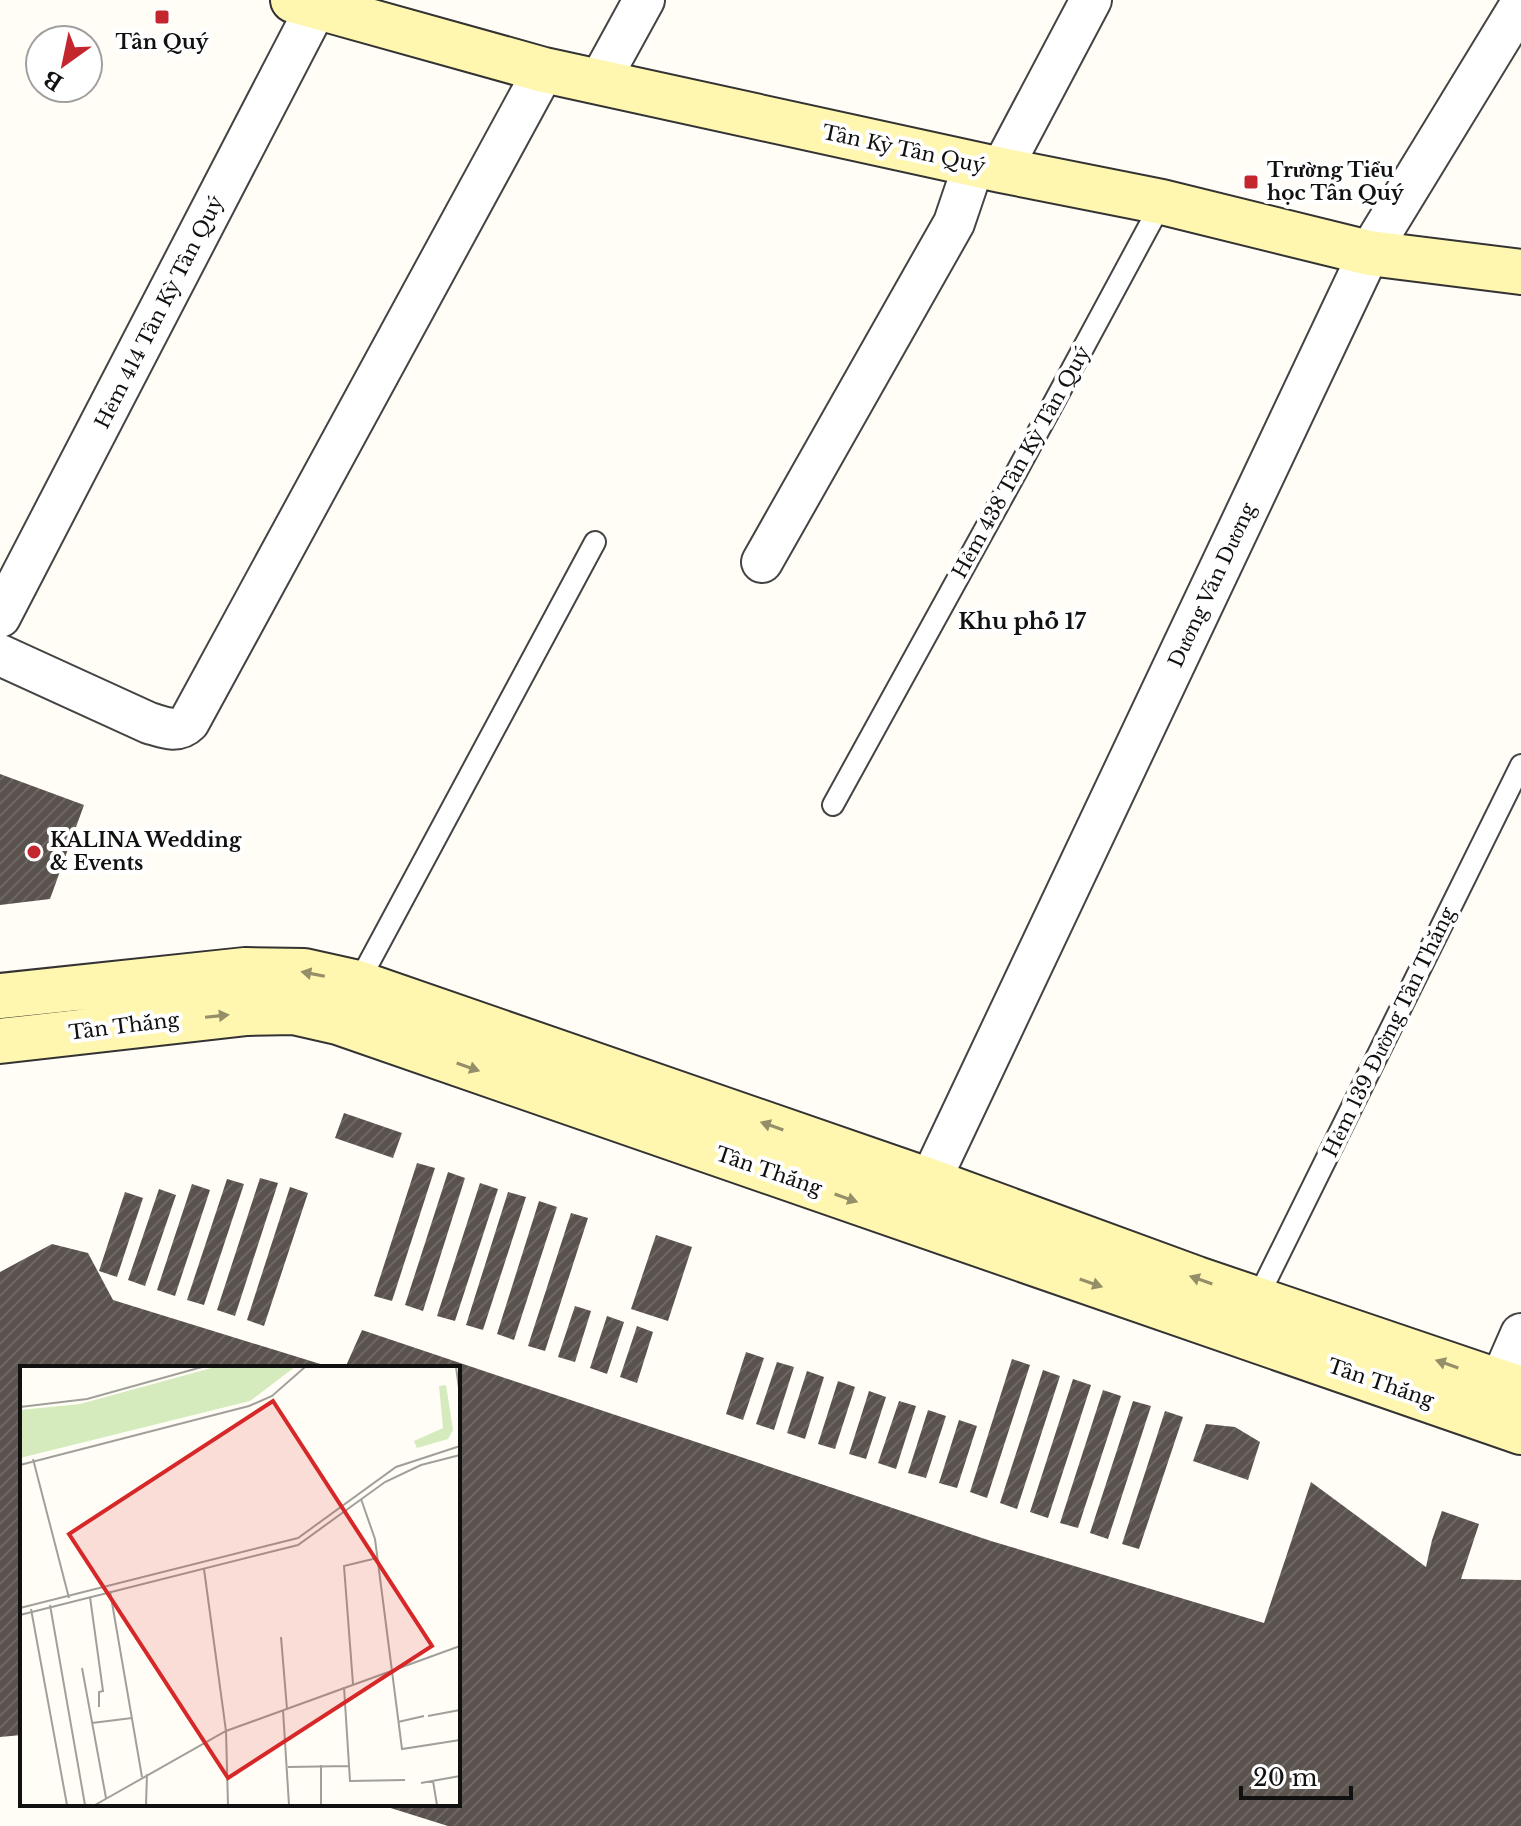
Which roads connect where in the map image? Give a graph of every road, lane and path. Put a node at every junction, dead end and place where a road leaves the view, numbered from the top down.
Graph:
1 (644, 0) edge
2 (1091, 0) edge
3 (310, 2) edge
4 (1521, 4) edge
5 (544, 70) junction
6 (599, 82) junction
7 (987, 167) junction
8 (1162, 202) junction
9 (1369, 253) junction
10 (1521, 272) edge
11 (595, 542) dead end
12 (762, 562) dead end
13 (0, 617) edge
14 (0, 655) edge
15 (1521, 765) edge
16 (833, 805) dead end
17 (358, 983) junction
18 (0, 996) edge
19 (0, 1041) edge
20 (930, 1181) junction
21 (1257, 1299) junction
22 (1521, 1334) edge
23 (1511, 1386) edge
24 (1521, 1432) edge

1 - 6 street
2 - 7 street
3 - 5 street, Tân Kỳ Tân Quý
3 - 13 street, Hẻm 414 Tân Kỳ Tân Quý
4 - 9 street, Dương Văn Dương
5 - 6 street, Tân Kỳ Tân Quý
5 - 14 street
6 - 7 street, Tân Kỳ Tân Quý
7 - 8 street, Tân Kỳ Tân Quý
7 - 12 street
8 - 9 street, Tân Kỳ Tân Quý
8 - 16 lane, Hẻm 438 Tân Kỳ Tân Quý
9 - 10 street, Tân Kỳ Tân Quý
9 - 20 street, Dương Văn Dương
11 - 17 lane
15 - 21 lane, Hẻm 139 Đường Tân Thắng
17 -> 18 street, Tân Thắng
20 -> 17 street, Tân Thắng
19 -> 24 street, Tân Thắng
21 -> 20 street, Tân Thắng
23 -> 21 street, Tân Thắng
22 - 23 street

